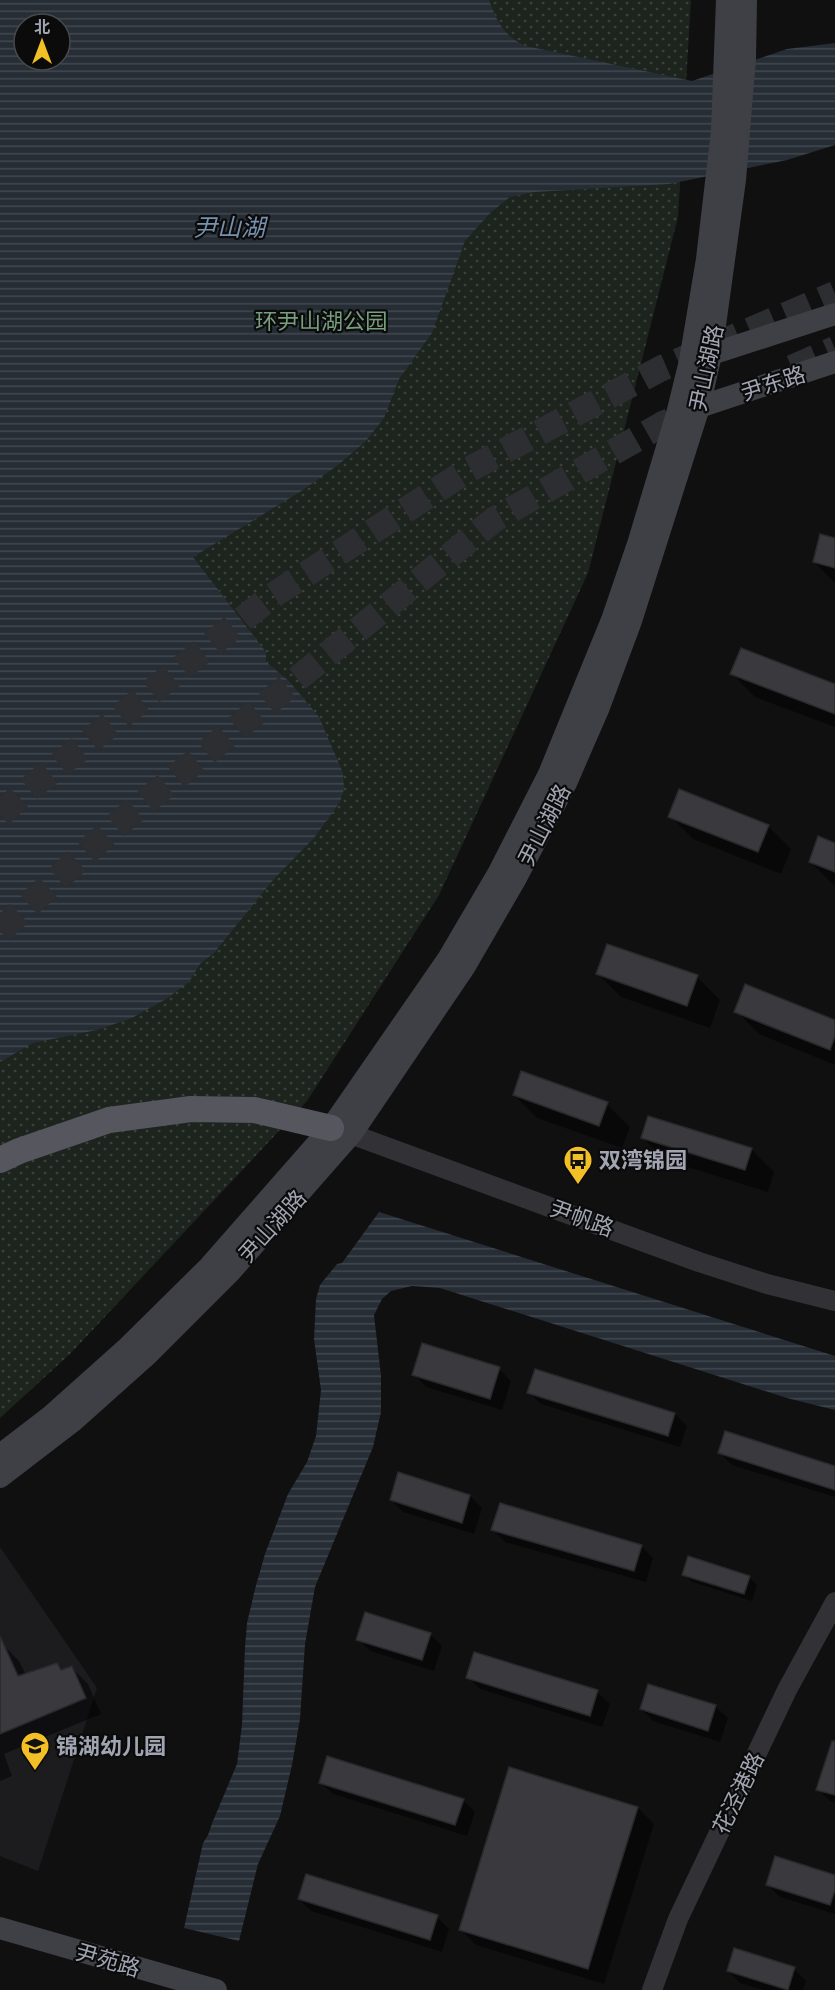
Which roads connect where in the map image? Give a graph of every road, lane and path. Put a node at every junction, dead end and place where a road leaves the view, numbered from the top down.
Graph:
1 (727, 0) edge
2 (746, 0) edge
3 (735, 60) junction
4 (835, 314) edge
5 (701, 357) junction
6 (835, 362) edge
7 (699, 407) junction
8 (677, 414) junction
9 (342, 1130) junction
10 (0, 1160) edge
11 (835, 1301) edge
12 (0, 1455) edge
13 (0, 1477) edge
14 (835, 1602) edge
15 (0, 1928) edge
16 (216, 1990) edge
17 (652, 1990) edge

1 - 3 main road, 尹山湖路
2 - 3 main road, 尹山湖路
3 - 5 main road, 尹山湖路
4 - 5 main road, 尹东路
5 - 7 main road, 尹山湖路
5 - 8 main road, 尹山湖路
6 - 7 main road, 尹东路
7 - 8 main road, 尹东路
7 - 9 main road, 尹山湖路
8 - 9 main road, 尹山湖路
9 - 10 highway
9 - 11 street, 尹帆路
9 - 12 main road, 尹山湖路
9 - 13 main road, 尹山湖路
14 - 17 street, 花泾港路
15 - 16 main road, 尹苑路

